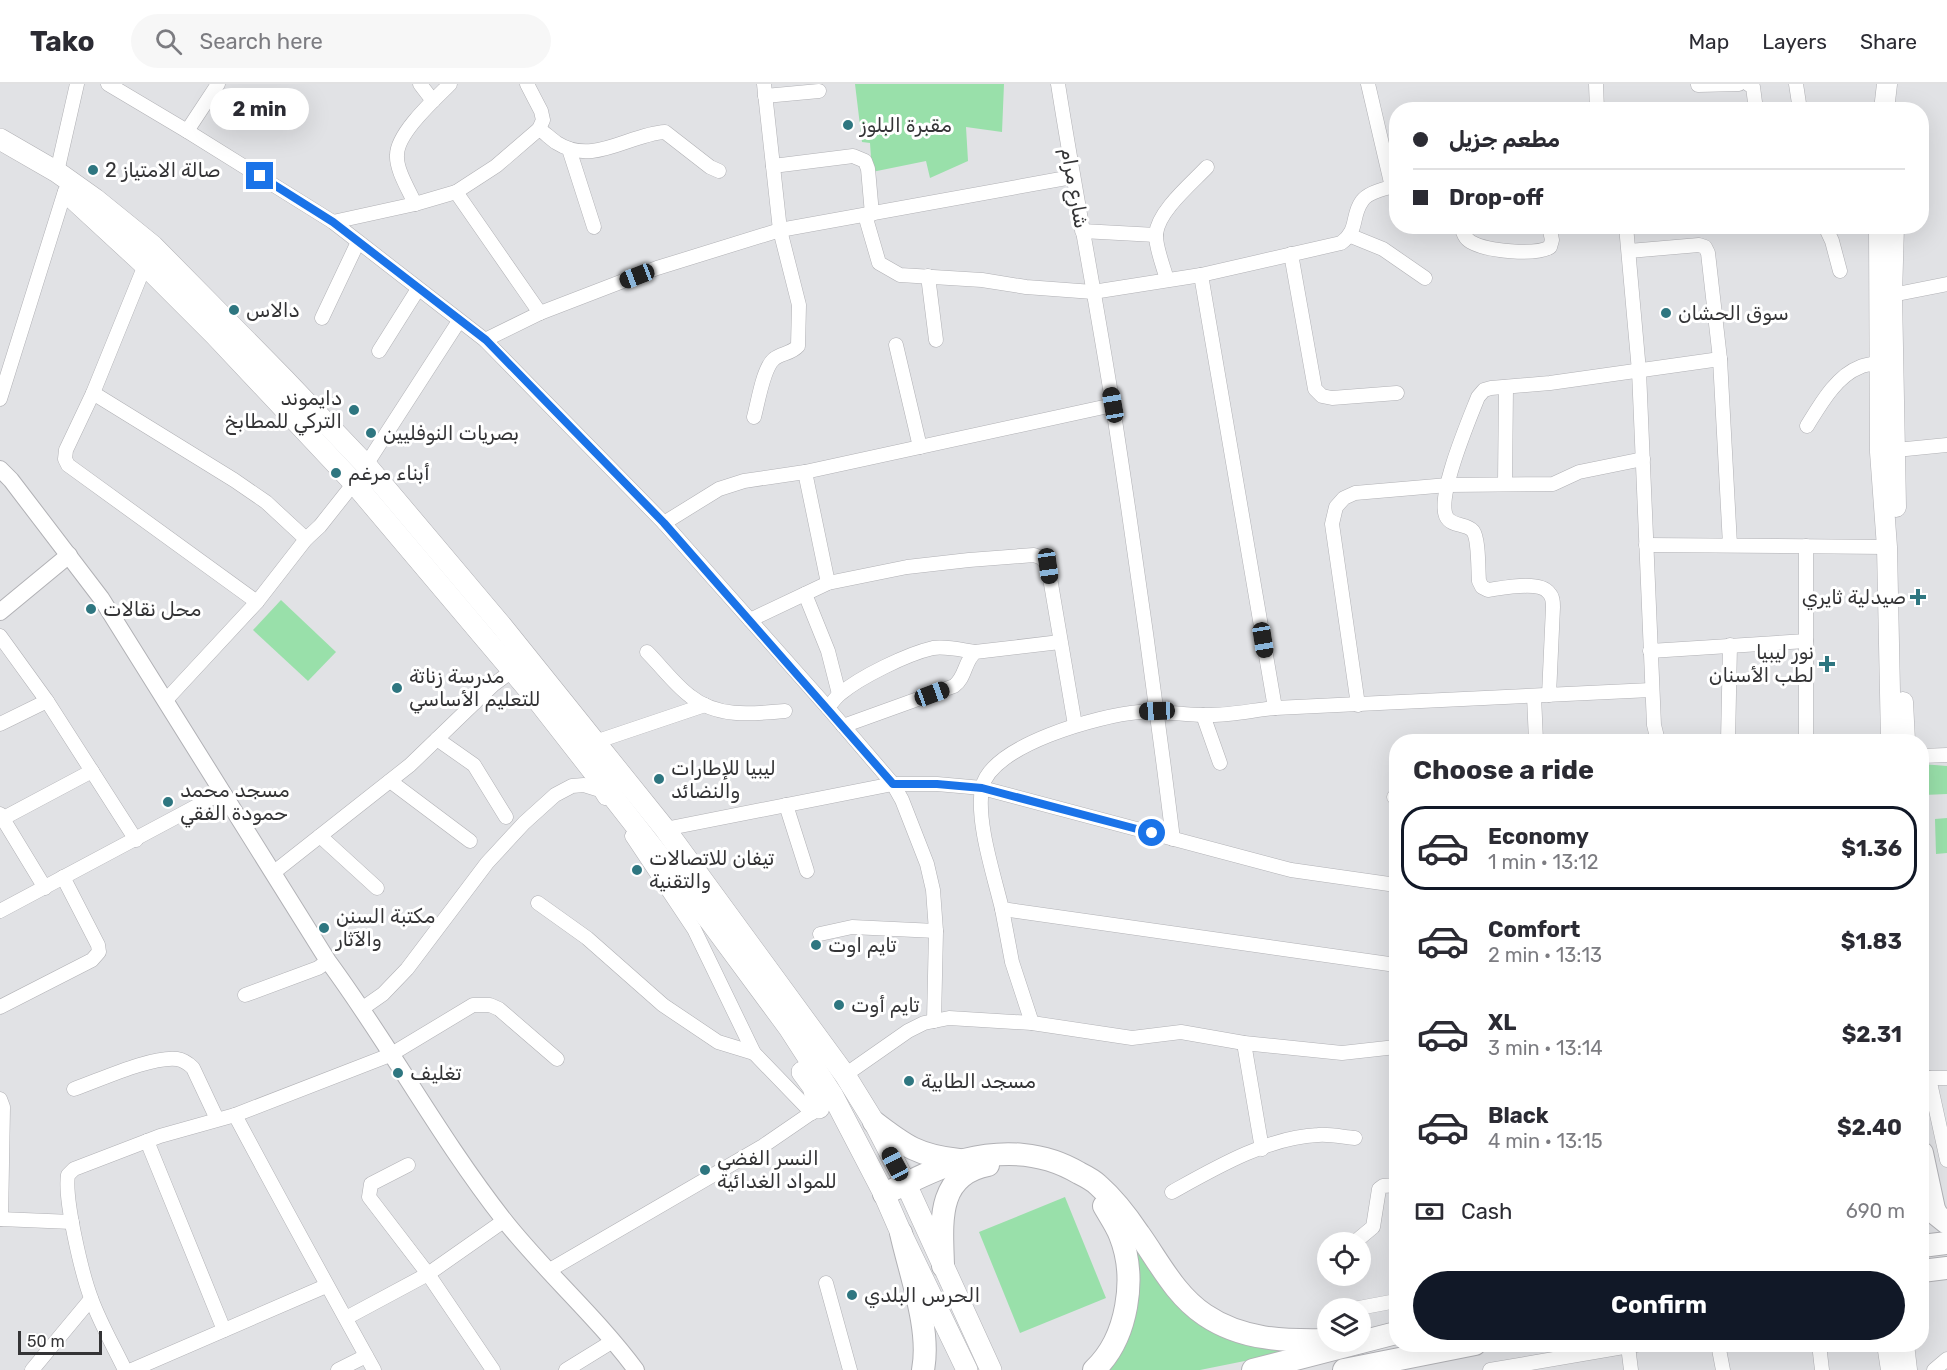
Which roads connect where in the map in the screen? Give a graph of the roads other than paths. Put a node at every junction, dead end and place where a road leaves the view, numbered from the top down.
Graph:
1 (77, 84) edge
2 (108, 84) edge
3 (218, 84) edge
4 (420, 84) edge
5 (450, 84) edge
6 (527, 84) edge
7 (1058, 84) edge
8 (1368, 84) edge
9 (1596, 84) edge
10 (1739, 84) edge
11 (1749, 84) edge
12 (1796, 84) edge
13 (1887, 84) edge
14 (1898, 84) edge
15 (1698, 85) edge
16 (764, 90) edge
17 (819, 91) dead end
18 (433, 101) junction
19 (1597, 102) edge
20 (1756, 102) edge
21 (1799, 102) edge
22 (1885, 102) edge
23 (1897, 102) edge
24 (539, 129) junction
25 (187, 131) junction
26 (0, 141) edge
27 (569, 149) junction
28 (773, 166) junction
29 (1389, 166) edge
30 (1207, 167) dead end
31 (720, 171) dead end
32 (1072, 177) junction
33 (61, 182) junction
34 (1389, 188) edge
35 (456, 192) junction
36 (415, 204) junction
37 (868, 215) junction
38 (333, 222) junction
39 (594, 227) dead end
40 (780, 230) junction
41 (1082, 231) junction
42 (1463, 234) edge
43 (1551, 234) edge
44 (1627, 234) edge
45 (1829, 234) edge
46 (1879, 234) edge
47 (1894, 234) edge
48 (1156, 235) junction
49 (1351, 236) junction
50 (358, 242) junction
51 (1629, 251) junction
52 (1291, 254) junction
53 (145, 265) junction
54 (1840, 271) dead end
55 (1201, 275) junction
56 (928, 276) junction
57 (1425, 278) dead end
58 (1167, 280) junction
59 (1947, 284) edge
60 (418, 289) junction
61 (1093, 292) junction
62 (1892, 295) junction
63 (540, 313) junction
64 (322, 318) dead end
65 (459, 321) junction
66 (222, 328) junction
67 (486, 340) junction
68 (936, 340) dead end
69 (896, 345) dead end
70 (379, 351) dead end
71 (1720, 359) junction
72 (1879, 363) junction
73 (1639, 371) junction
74 (1506, 387) junction
75 (93, 393) junction
76 (1397, 393) dead end
77 (0, 399) edge
78 (1113, 405) junction
79 (754, 417) dead end
80 (1807, 426) dead end
81 (1947, 445) edge
82 (920, 447) junction
83 (1896, 450) junction
84 (1642, 459) junction
85 (0, 469) edge
86 (805, 472) junction
87 (360, 474) junction
88 (1505, 483) junction
89 (1448, 485) junction
90 (664, 523) junction
91 (306, 539) junction
92 (1646, 545) junction
93 (1730, 545) junction
94 (1806, 546) junction
95 (1887, 547) junction
96 (69, 555) junction
97 (828, 583) junction
98 (805, 594) junction
99 (257, 602) junction
100 (0, 612) edge
101 (750, 620) junction
102 (0, 636) edge
103 (1806, 641) junction
104 (1060, 642) junction
105 (1730, 645) junction
106 (1650, 651) junction
107 (647, 652) dead end
108 (975, 652) junction
109 (1894, 653) junction
110 (513, 670) junction
111 (1652, 690) junction
112 (839, 694) junction
113 (1549, 695) junction
114 (1534, 696) junction
115 (547, 697) junction
116 (47, 700) junction
117 (166, 700) junction
118 (705, 705) junction
119 (1358, 705) junction
120 (828, 708) junction
121 (1275, 708) junction
122 (785, 711) dead end
123 (1157, 711) junction
124 (1203, 715) junction
125 (0, 724) edge
126 (1075, 725) junction
127 (843, 726) junction
128 (1536, 734) edge
129 (1656, 734) edge
130 (1728, 734) edge
131 (1806, 734) edge
132 (1891, 734) edge
133 (1904, 734) edge
134 (437, 740) junction
135 (595, 742) junction
136 (1947, 755) edge
137 (1929, 756) edge
138 (1220, 763) dead end
139 (92, 771) junction
140 (390, 781) junction
141 (893, 784) junction
142 (982, 788) junction
143 (223, 792) junction
144 (786, 805) junction
145 (506, 817) dead end
146 (1, 818) edge
147 (664, 829) junction
148 (320, 836) junction
149 (1173, 839) junction
150 (136, 840) junction
151 (470, 841) dead end
152 (807, 871) dead end
153 (273, 873) junction
154 (63, 877) junction
155 (1389, 884) edge
156 (45, 888) junction
157 (377, 888) dead end
158 (538, 903) dead end
159 (1002, 909) junction
160 (0, 911) edge
161 (936, 931) junction
162 (820, 934) dead end
163 (328, 961) junction
164 (1389, 964) edge
165 (245, 995) dead end
166 (0, 1007) edge
167 (363, 1008) junction
168 (934, 1021) junction
169 (1032, 1023) junction
170 (1244, 1043) junction
171 (1389, 1048) edge
172 (754, 1053) junction
173 (390, 1055) junction
174 (557, 1059) dead end
175 (844, 1075) junction
176 (1929, 1078) edge
177 (1947, 1078) edge
178 (74, 1089) dead end
179 (1929, 1093) edge
180 (0, 1099) edge
181 (821, 1106) junction
182 (235, 1115) junction
183 (217, 1119) junction
184 (873, 1122) junction
185 (1354, 1138) dead end
186 (147, 1142) junction
187 (1262, 1149) junction
188 (963, 1160) junction
189 (1947, 1161) edge
190 (408, 1165) dead end
191 (906, 1184) junction
192 (1389, 1186) edge
193 (1929, 1186) edge
194 (1173, 1192) dead end
195 (884, 1194) junction
196 (0, 1219) edge
197 (505, 1220) junction
198 (72, 1222) junction
199 (1947, 1223) edge
200 (1367, 1232) edge
201 (901, 1233) junction
202 (1947, 1243) edge
203 (1929, 1245) edge
204 (943, 1266) junction
205 (1947, 1268) edge
206 (1929, 1270) edge
207 (548, 1271) junction
208 (428, 1274) junction
209 (826, 1283) dead end
210 (326, 1286) junction
211 (91, 1299) junction
212 (1389, 1302) edge
213 (1371, 1306) edge
214 (346, 1318) junction
215 (224, 1330) junction
216 (1389, 1334) edge
217 (1371, 1337) edge
218 (613, 1341) junction
219 (1317, 1341) edge
220 (1317, 1352) edge
221 (1435, 1352) edge
222 (1601, 1352) edge
223 (1634, 1352) edge
224 (1720, 1352) edge
225 (1820, 1352) edge
226 (1889, 1352) edge
227 (1905, 1352) edge
228 (366, 1356) junction
229 (1947, 1359) edge
230 (1537, 1365) edge
231 (574, 1368) edge
232 (1355, 1368) edge
233 (32, 1370) edge
234 (125, 1370) edge
235 (132, 1370) edge
236 (338, 1370) edge
237 (374, 1370) edge
238 (493, 1370) edge
239 (636, 1370) edge
240 (850, 1370) edge
241 (923, 1370) edge
242 (967, 1370) edge
243 (991, 1370) edge
244 (1094, 1370) edge
245 (1253, 1370) edge
246 (1490, 1370) edge
247 (1631, 1370) edge
248 (1723, 1370) edge
249 (1822, 1370) edge
250 (1892, 1370) edge
251 (1907, 1370) edge
252 (1934, 1370) edge

1 - 33 street
2 - 25 street
3 - 25 street
4 - 18 street
5 - 18 street
6 - 24 street
7 - 32 street, شارع مرام
8 - 29 street
9 - 19 street
10 - 15 street
11 - 20 street
12 - 21 street
13 - 22 main road
14 - 23 main road
16 - 17 street
16 - 28 street
18 - 36 street
24 - 27 street
24 - 35 street
25 - 38 street
26 - 33 main road
27 - 31 street
27 - 39 street
28 - 37 street
28 - 40 street
30 - 48 street
32 - 37 street
32 - 41 street, شارع مرام
33 - 53 main road
33 - 66 main road
33 - 77 street
34 - 49 street
35 - 36 street
35 - 63 street
36 - 38 street
37 - 40 street
37 - 56 street
38 - 50 street
40 - 63 street
40 - 79 street
41 - 48 street
41 - 61 street, شارع مرام
42 - 43 street
44 - 51 street
45 - 54 street
46 - 72 main road
47 - 62 main road
48 - 58 street
49 - 52 street
49 - 57 street
50 - 60 street
50 - 64 street
51 - 71 street
51 - 73 street
52 - 55 street
52 - 76 street
53 - 66 main road
53 - 75 street
55 - 58 street
55 - 121 street
56 - 61 street
56 - 68 street
58 - 61 street
59 - 62 street
60 - 65 street
60 - 70 street
61 - 78 street, شارع مرام
62 - 83 main road
63 - 67 street
65 - 67 street
65 - 87 street
66 - 87 main road
67 - 90 street
69 - 82 street
71 - 73 street
71 - 93 street
72 - 80 street
72 - 95 main road
73 - 74 street
73 - 84 street
74 - 88 street
74 - 89 street
75 - 91 street
75 - 99 street
78 - 82 street
78 - 123 street, شارع مرام
81 - 83 street
82 - 86 street
83 - 109 main road
84 - 88 street
84 - 92 street
85 - 96 street
86 - 90 street
86 - 97 street
87 - 91 street
87 - 110 main road
87 - 115 main road
88 - 89 street
89 - 113 street
89 - 119 street
90 - 101 street
91 - 99 street
92 - 93 street
92 - 106 street
93 - 94 street
94 - 95 street
94 - 103 street
95 - 109 main road
96 - 100 street
96 - 117 street
97 - 98 street
97 - 104 street
98 - 101 street
98 - 112 street
99 - 117 street
101 - 120 street
102 - 116 street
103 - 105 street
103 - 131 street
104 - 108 street
104 - 126 street
105 - 106 street
105 - 130 street
106 - 111 street
107 - 118 street
108 - 112 street
108 - 127 street
109 - 132 main road
109 - 133 main road
110 - 115 main road
110 - 134 street
111 - 113 street
111 - 129 street
112 - 120 street
113 - 114 street
114 - 119 street
114 - 128 street
115 - 135 main road
115 - 181 main road
116 - 125 street
116 - 139 street
117 - 143 street
118 - 122 street
118 - 135 street
119 - 121 street
120 - 127 street
121 - 124 street
123 - 124 street
123 - 126 street
123 - 149 street, شارع مرام
124 - 138 street
126 - 142 street
127 - 141 street
134 - 140 street
134 - 145 street
135 - 147 main road
136 - 137 street
139 - 146 street
139 - 150 street
140 - 148 street
140 - 151 street
141 - 142 street
141 - 144 street
141 - 161 street
142 - 149 street
142 - 159 street
143 - 150 street
143 - 153 street
144 - 147 street
144 - 152 street
146 - 156 street
147 - 175 main road
148 - 153 street
148 - 157 street
149 - 155 street
150 - 154 street
153 - 163 street
154 - 156 street
154 - 166 street
156 - 160 street
158 - 172 street
159 - 164 street
159 - 169 street
161 - 162 street
161 - 168 street
163 - 165 street
163 - 167 street
167 - 172 street
167 - 173 street
168 - 169 street
168 - 175 street
169 - 170 street
170 - 171 street
170 - 187 street
172 - 181 street
173 - 174 street
173 - 182 street
173 - 197 street
175 - 184 main road
176 - 177 street
178 - 183 street
179 - 189 street
180 - 196 street
181 - 195 main road
181 - 207 street
182 - 183 street
182 - 210 street
183 - 186 street
184 - 188 highway
184 - 191 main road
185 - 187 street
186 - 198 street
186 - 215 street
187 - 194 street
188 - 191 highway
188 - 219 highway
190 - 208 street
191 - 195 highway
191 - 204 main road
192 - 200 street
193 - 199 highway
195 - 201 main road
196 - 198 street
197 - 207 street
197 - 208 street
198 - 211 street
201 - 241 highway
201 - 242 main road
202 - 203 highway
204 - 243 main road
204 - 244 highway
205 - 206 highway
207 - 218 street
208 - 214 street
208 - 238 street
209 - 240 street
210 - 214 street
210 - 215 street
211 - 233 street
211 - 234 street
212 - 213 street
214 - 228 street
215 - 235 street
216 - 217 highway
218 - 231 street
218 - 239 street
220 - 245 highway
221 - 232 highway
222 - 230 street
223 - 247 street
224 - 248 street
225 - 249 street
226 - 250 main road
227 - 251 main road
228 - 236 street
228 - 237 street
229 - 252 street
230 - 246 street

